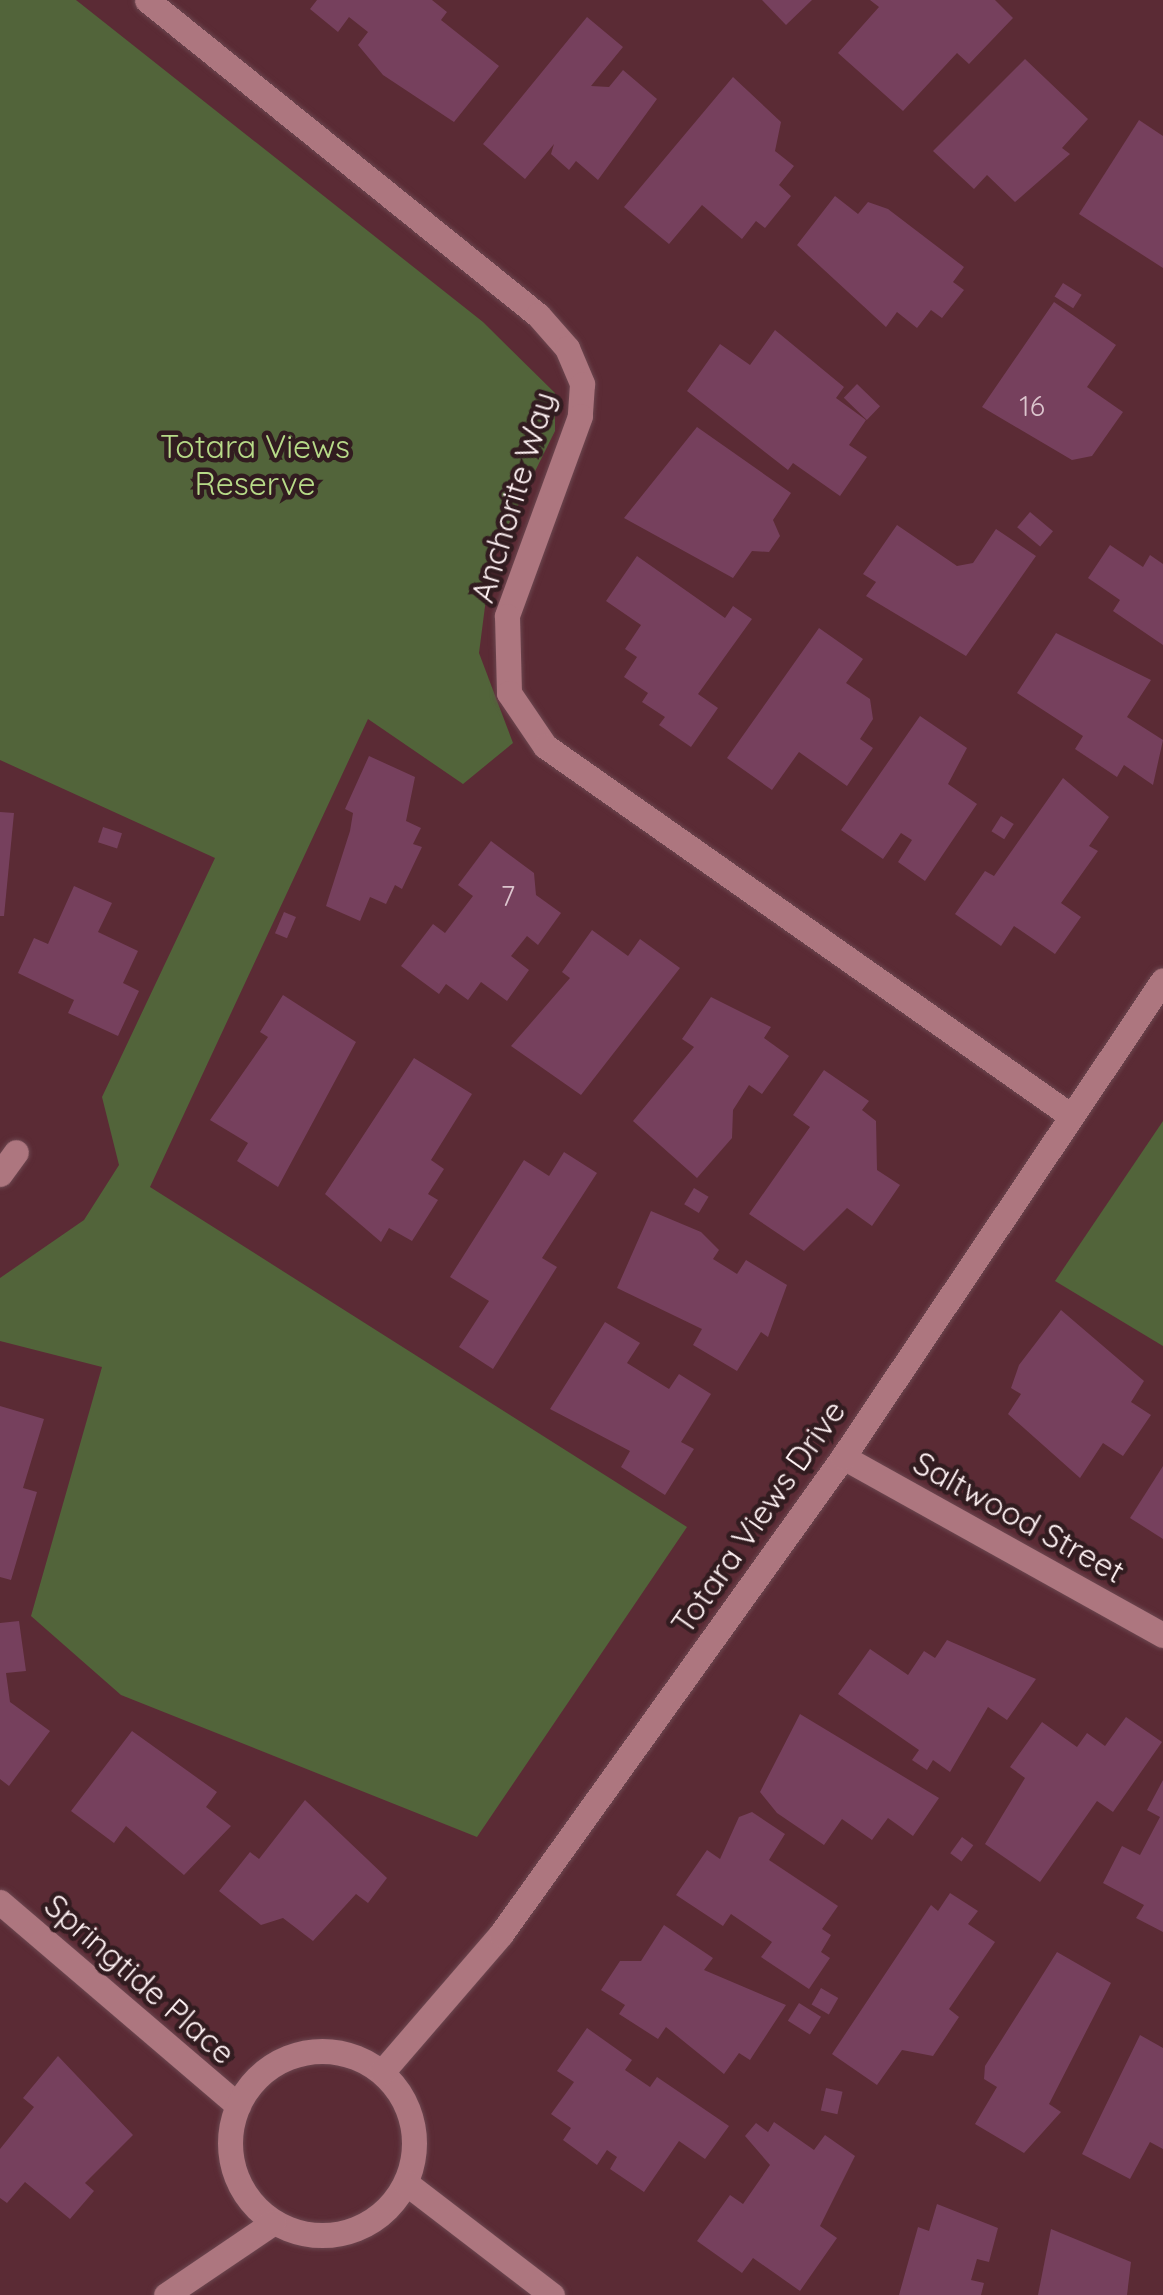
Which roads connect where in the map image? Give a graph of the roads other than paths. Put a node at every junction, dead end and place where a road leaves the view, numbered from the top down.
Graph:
1 (147, 0) edge
2 (1163, 980) edge
3 (1067, 1113) junction
4 (16, 1152) dead end
5 (0, 1174) edge
6 (843, 1457) junction
7 (1163, 1635) edge
8 (0, 1902) edge
9 (382, 2072) junction
10 (238, 2105) junction
11 (406, 2183) junction
12 (274, 2222) junction
13 (166, 2295) edge
14 (552, 2295) edge

1 - 3 street, Anchorite Way
2 - 3 street, Totara Views Drive
3 - 6 street, Totara Views Drive
4 - 5 street
6 - 7 street, Saltwood Street
6 - 9 street, Totara Views Drive
8 - 10 street, Springtide Place
9 - 10 street
9 - 11 street
10 - 12 street
11 - 12 street
11 - 14 street
12 - 13 street

